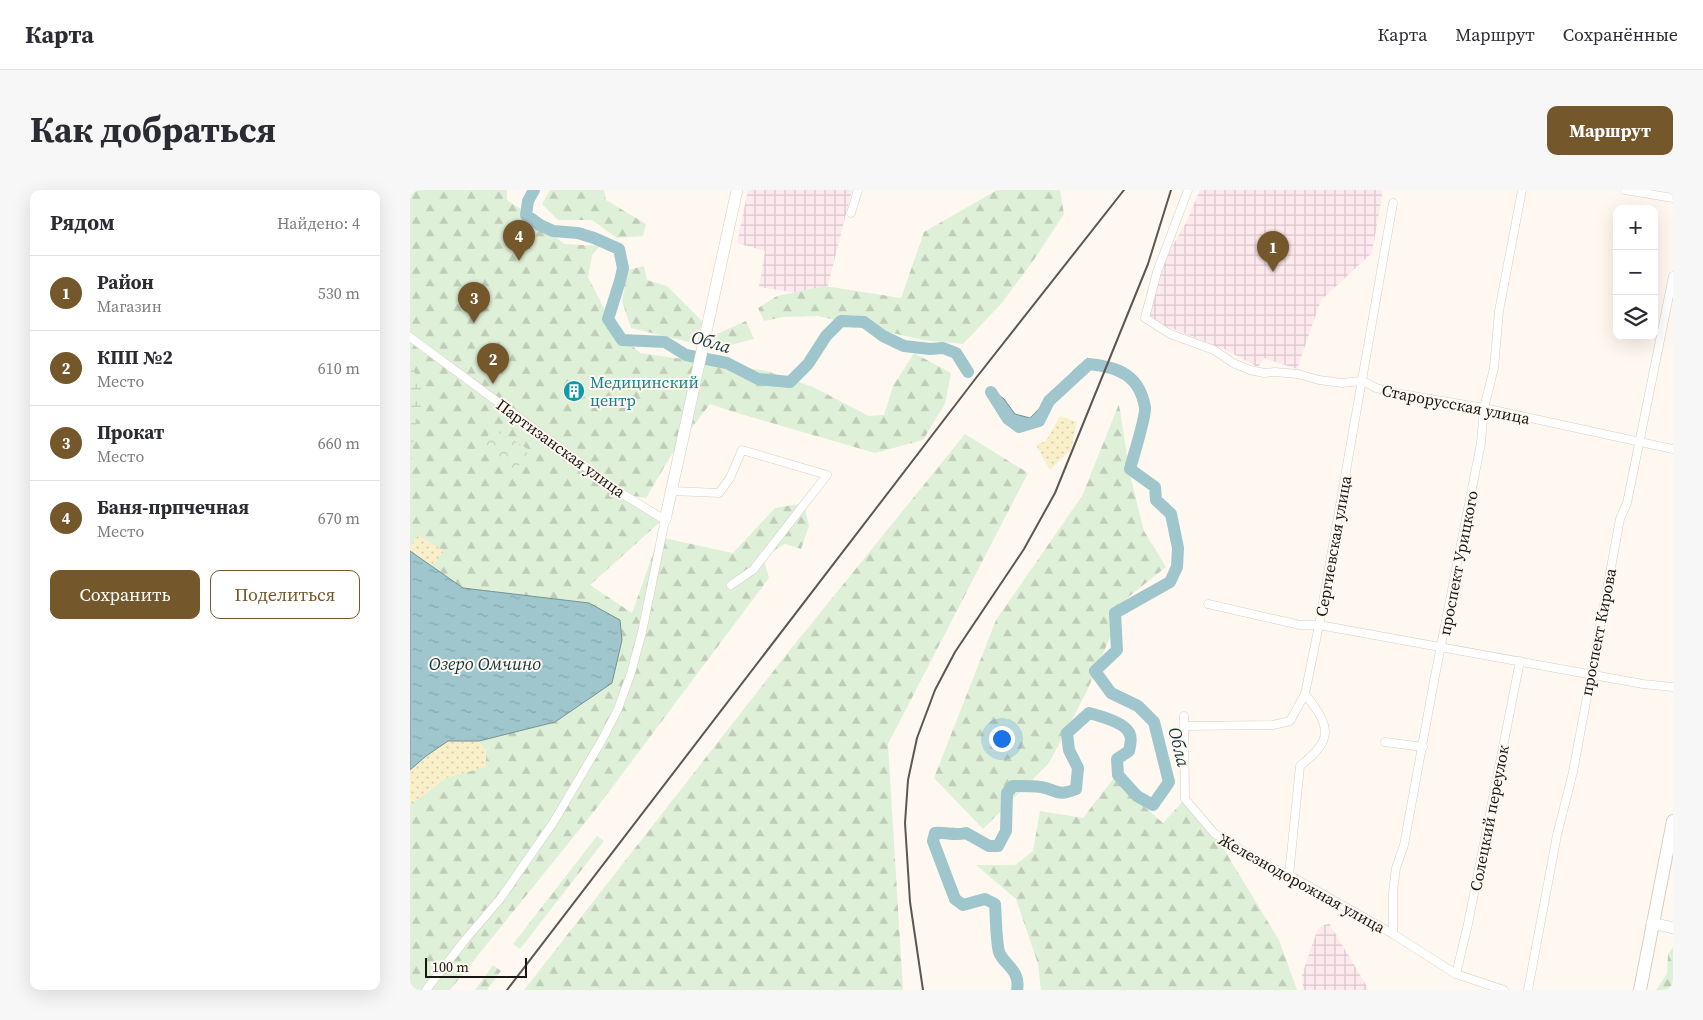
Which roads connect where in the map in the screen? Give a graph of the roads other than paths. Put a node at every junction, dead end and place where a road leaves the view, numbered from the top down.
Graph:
1 (737, 190) edge
2 (858, 190) edge
3 (1188, 190) edge
4 (1522, 190) edge
5 (1626, 190) edge
6 (1673, 198) edge
7 (1393, 202) dead end
8 (851, 213) dead end
9 (1673, 276) edge
10 (410, 337) edge
11 (1363, 380) junction
12 (1484, 408) junction
13 (1640, 443) junction
14 (1673, 450) edge
15 (672, 491) junction
16 (665, 520) junction
17 (731, 585) dead end
18 (1208, 604) dead end
19 (1320, 625) junction
20 (1442, 646) junction
21 (1520, 661) junction
22 (1590, 674) junction
23 (1673, 687) edge
24 (1305, 694) junction
25 (1184, 716) dead end
26 (1185, 726) junction
27 (1385, 742) dead end
28 (1423, 747) junction
29 (1673, 821) edge
30 (1289, 875) junction
31 (1652, 923) junction
32 (1673, 928) edge
33 (1393, 934) junction
34 (1456, 974) junction
35 (426, 990) edge
36 (1504, 990) edge
37 (1528, 990) edge
38 (1640, 990) edge

1 - 15 street
2 - 8 street
3 - 11 street, Старорусская улица
4 - 12 street, проспект Урицкого
5 - 6 street
7 - 11 street, Сергиевская улица
9 - 13 street, проспект Кирова
10 - 16 street, Партизанская улица
11 - 12 street, Старорусская улица
11 - 19 street, Сергиевская улица
12 - 13 street, Старорусская улица
12 - 20 street, проспект Урицкого
13 - 14 street, Старорусская улица
13 - 22 street, проспект Кирова
15 - 16 street
15 - 17 street
16 - 35 street
18 - 19 street
19 - 20 street
19 - 24 street, Сергиевская улица
20 - 21 street
20 - 28 street, проспект Урицкого
21 - 22 street
21 - 34 street, Солецкий переулок
22 - 23 street
22 - 37 street, проспект Кирова
24 - 26 street, Сергиевская улица
24 - 30 street
25 - 26 street, Железнодорожная улица
26 - 30 street, Железнодорожная улица
27 - 28 street
28 - 33 street, проспект Урицкого
29 - 31 main road
30 - 33 street, Железнодорожная улица
31 - 32 street
31 - 38 main road
33 - 34 street, Железнодорожная улица
34 - 36 street, Железнодорожная улица

